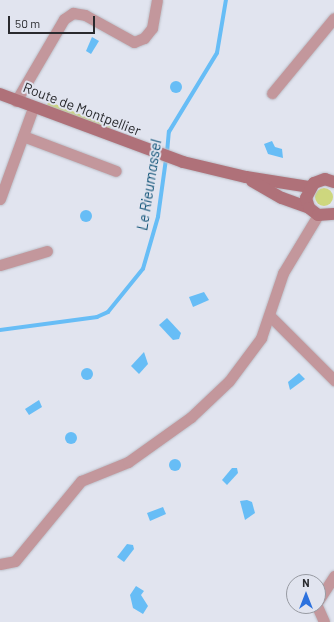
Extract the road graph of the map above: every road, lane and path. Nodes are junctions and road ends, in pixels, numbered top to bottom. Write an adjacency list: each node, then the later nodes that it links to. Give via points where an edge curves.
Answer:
1 (157, 0): 5 (street, via 152,28 144,38 134,42 85,15 73,13 64,19)
2 (334, 18): 3 (street)
3 (272, 93)
4 (0, 94): 5 (street, Route de Montpellier)
5 (16, 101): 6 (street, Route de Montpellier)
6 (33, 108): 7 (street); 9 (street, Route de Montpellier, via 183,162)
7 (23, 136): 8 (street); 12 (street)
8 (116, 171)
9 (246, 177): 11 (street, Route de Montpellier); 13 (street, Route de Montpellier)
10 (334, 182): 11 (street, via 319,180)
11 (310, 187): 13 (street, via 306,198)
12 (0, 199)
13 (313, 212): 14 (street); 17 (street, via 283,273)
14 (334, 214)
15 (47, 251): 16 (street)
16 (0, 265)
17 (270, 316): 18 (street); 19 (street, via 261,338 210,401 128,462 81,481 15,561)
18 (334, 380)
19 (0, 564)
20 (334, 576): 21 (street)
21 (326, 588)

